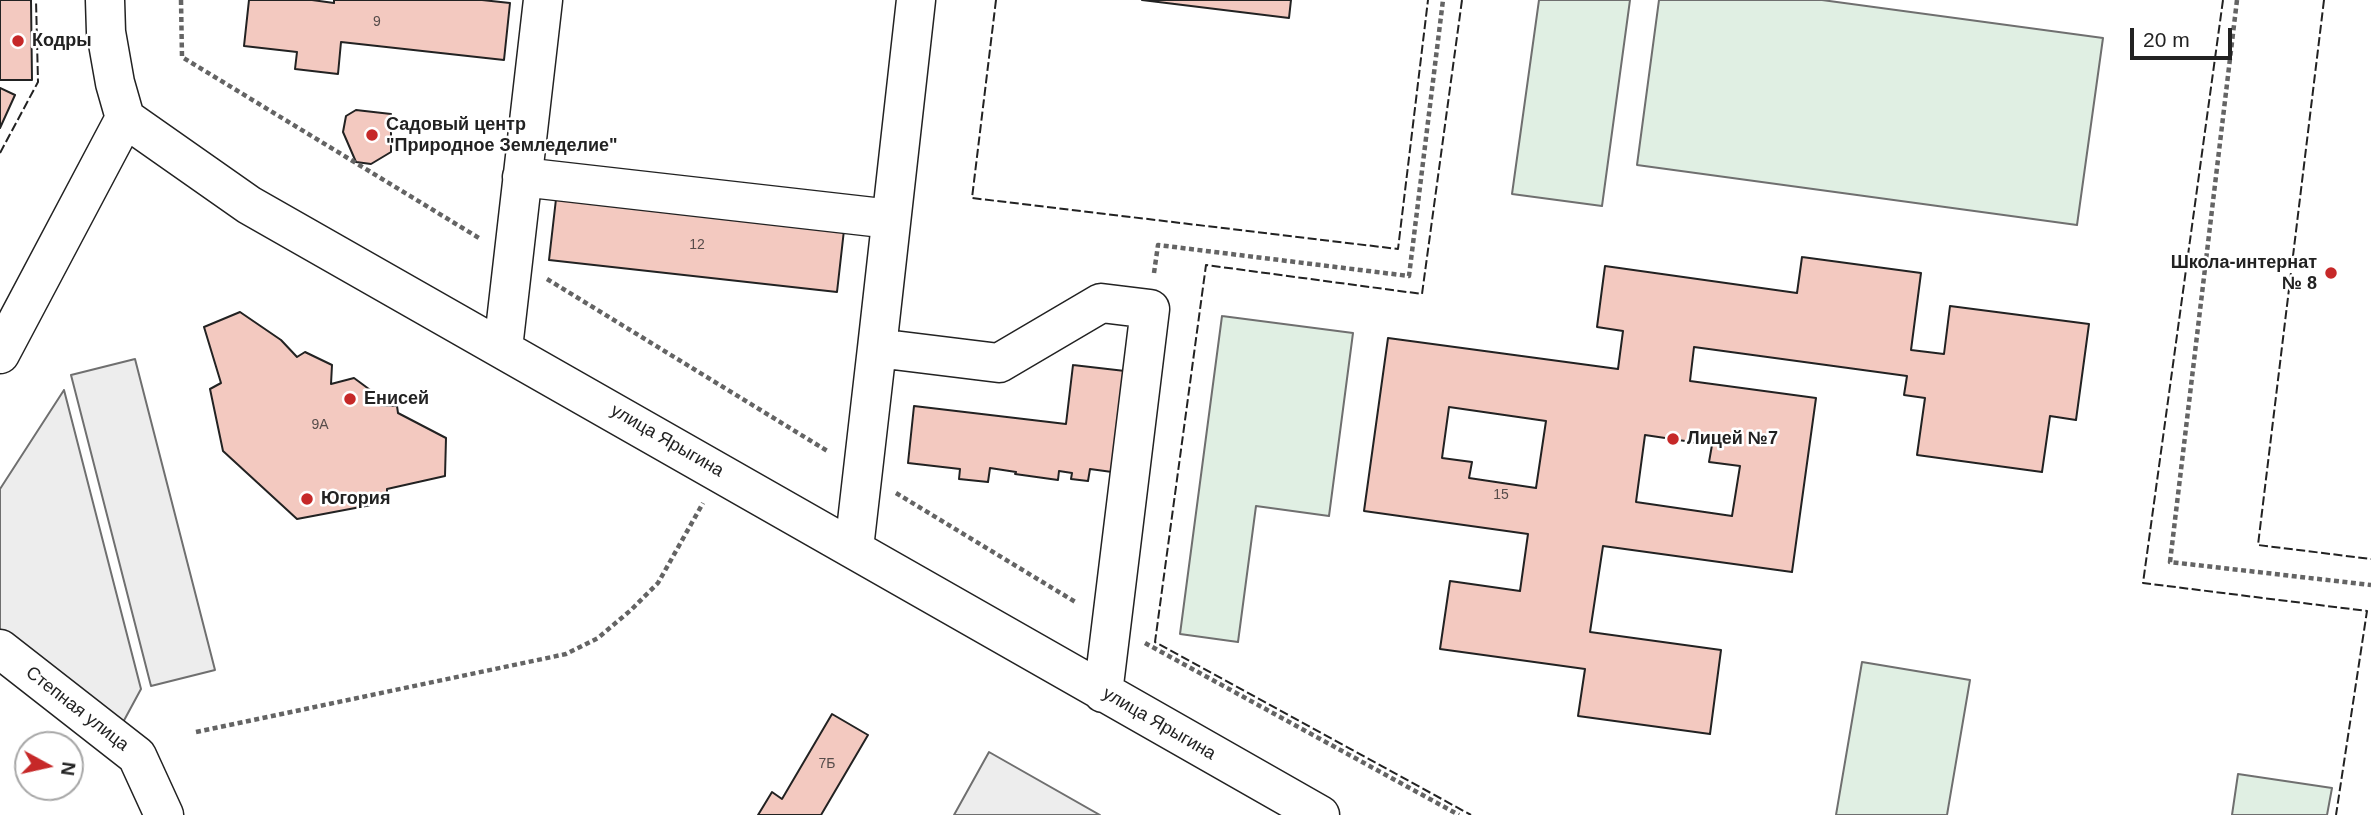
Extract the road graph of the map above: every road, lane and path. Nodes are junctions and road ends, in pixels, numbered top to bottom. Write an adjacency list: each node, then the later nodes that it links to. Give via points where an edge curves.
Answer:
1 (105, 0): 7 (street, via 114,83)
2 (181, 0): 11 (path, via 182,57)
3 (542, 0): 8 (street)
4 (916, 0): 9 (street)
5 (1443, 0): 10 (path, via 1409,276)
6 (2237, 0): 18 (path, via 2170,562)
7 (125, 118): 12 (street, улица Ярыгина, via 249,205); 14 (street)
8 (522, 177): 9 (street); 11 (street)
9 (891, 219): 13 (street)
10 (1158, 245)
11 (513, 259): 12 (street); 16 (path)
12 (503, 348): 15 (street, улица Ярыгина)
13 (877, 348): 16 (street); 19 (street, via 999,363 1101,303 1150,309)
14 (0, 354)
15 (721, 472): 17 (street, улица Ярыгина); 22 (path, via 659,583 598,638 566,654)
16 (863, 472): 17 (street); 19 (path)
17 (854, 548): 21 (street, улица Ярыгина)
18 (2371, 585)
19 (1111, 624): 21 (street); 25 (path)
20 (0, 649): 24 (street, Степная улица, via 137,756)
21 (1103, 692): 23 (street, улица Ярыгина)
22 (197, 732)
23 (1314, 814)
24 (164, 815)
25 (1459, 815)

